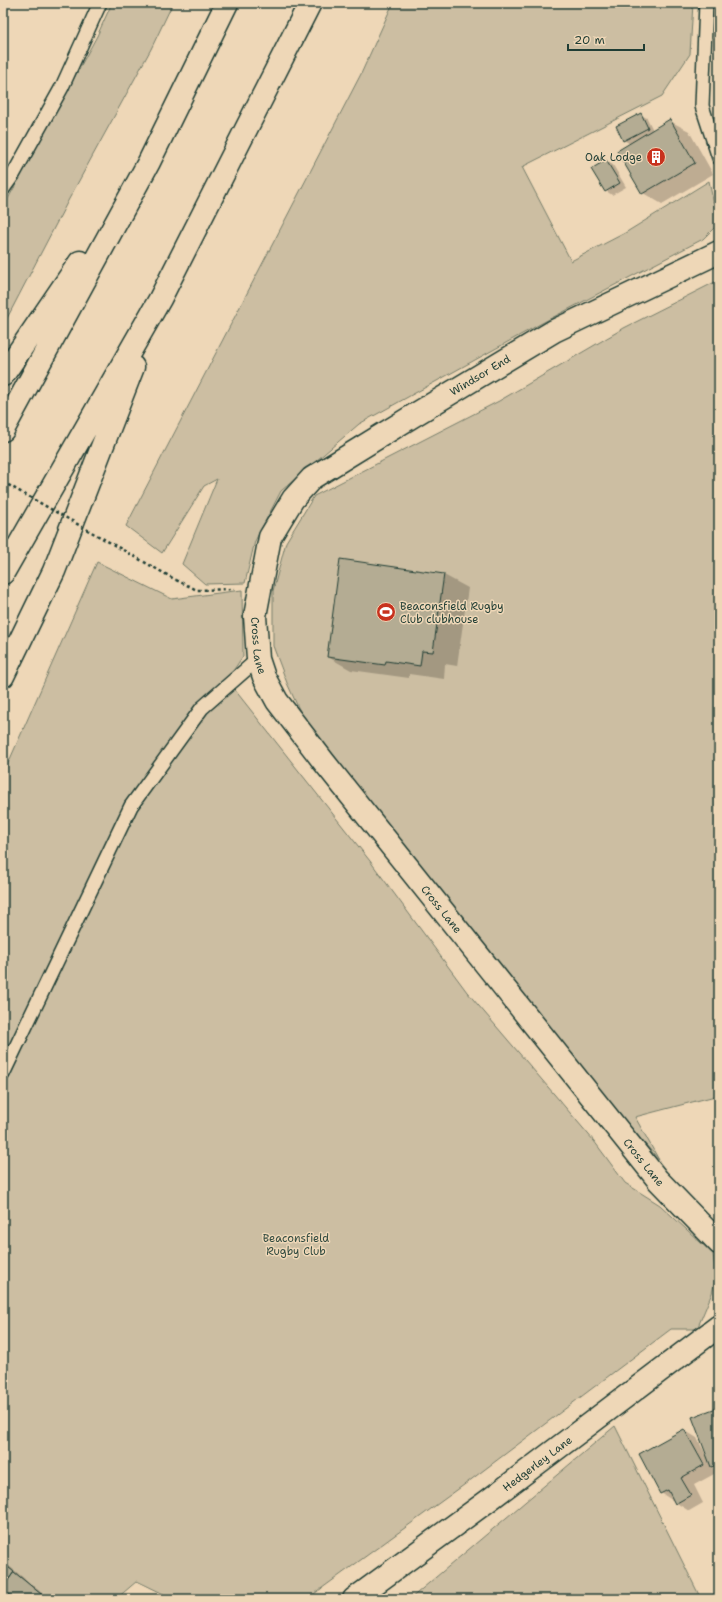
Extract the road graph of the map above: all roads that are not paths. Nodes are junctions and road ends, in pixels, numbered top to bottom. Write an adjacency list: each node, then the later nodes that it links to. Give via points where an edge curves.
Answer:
1 (100, 3): 7 (lane, via 62,87)
2 (227, 3): 6 (main road)
3 (310, 3): 9 (main road)
4 (706, 3): 5 (lane, via 702,106)
5 (719, 158)
6 (149, 162): 10 (main road); 11 (main road)
7 (3, 189)
8 (719, 252): 12 (main road, Windsor End, via 554,331 312,478 293,499)
9 (160, 299): 13 (main road); 15 (main road, via 54,571)
10 (3, 375)
11 (3, 430)
12 (270, 537): 14 (main road, Cross Lane, via 256,616)
13 (3, 573)
14 (258, 659): 16 (lane, via 202,708 131,806); 17 (main road, Cross Lane, via 277,701 324,762 658,1180)
15 (3, 676)
16 (3, 1074)
17 (719, 1243)
18 (719, 1326): 19 (main road, Hedgerley Lane)
19 (354, 1599)

